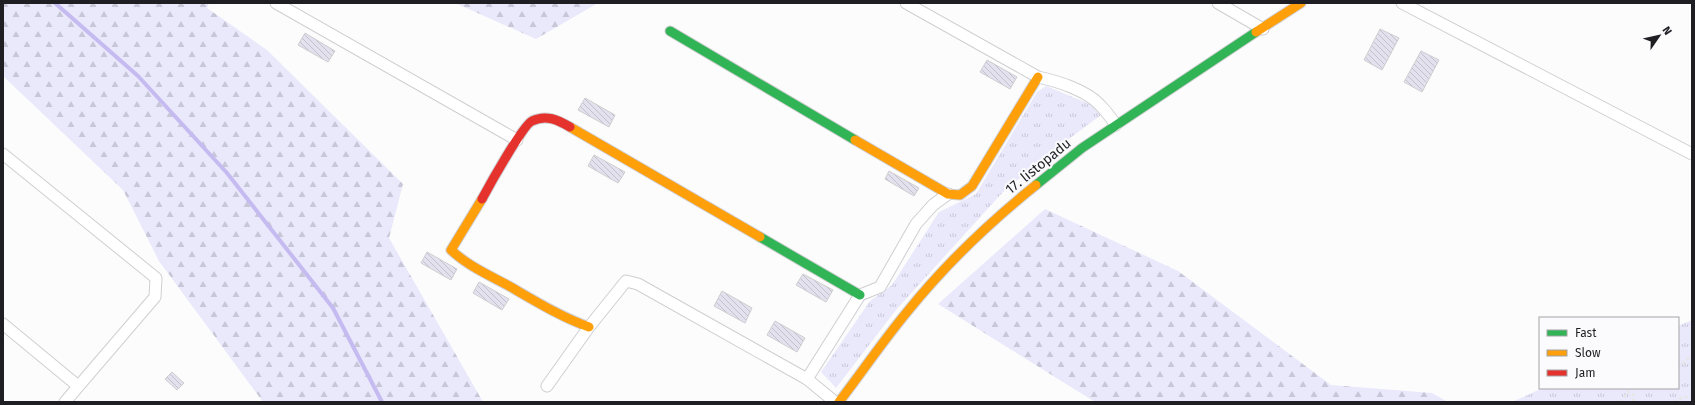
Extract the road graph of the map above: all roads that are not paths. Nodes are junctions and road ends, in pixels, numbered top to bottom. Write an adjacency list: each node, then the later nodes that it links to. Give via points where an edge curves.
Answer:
1 (276, 3): 11 (street)
2 (906, 3): 6 (street)
3 (1218, 3): 7 (street)
4 (1301, 3): 7 (street, 17. listopadu)
5 (1402, 3): 13 (street)
6 (919, 6): 9 (street)
7 (1263, 29): 10 (street, 17. listopadu)
8 (670, 31): 14 (street)
9 (1038, 77): 10 (street, via 1060,82 1099,104); 14 (street, via 972,186 960,195)
10 (1116, 124): 23 (street, 17. listopadu, via 1038,183 980,234 907,312)
11 (517, 140): 15 (street, via 531,121 547,117 558,120); 17 (street, via 451,250 457,256 573,322)
12 (3, 154): 19 (street, via 156,278 155,297)
13 (1692, 154)
14 (948, 194): 15 (street, via 933,204 916,224 880,287)
15 (860, 295): 18 (street)
16 (3, 324): 19 (street)
17 (589, 327): 18 (street, via 626,281 638,284); 20 (street)
18 (807, 379): 22 (street)
19 (78, 386): 21 (street)
20 (547, 386)
21 (65, 402)
22 (835, 402)
23 (839, 402)

